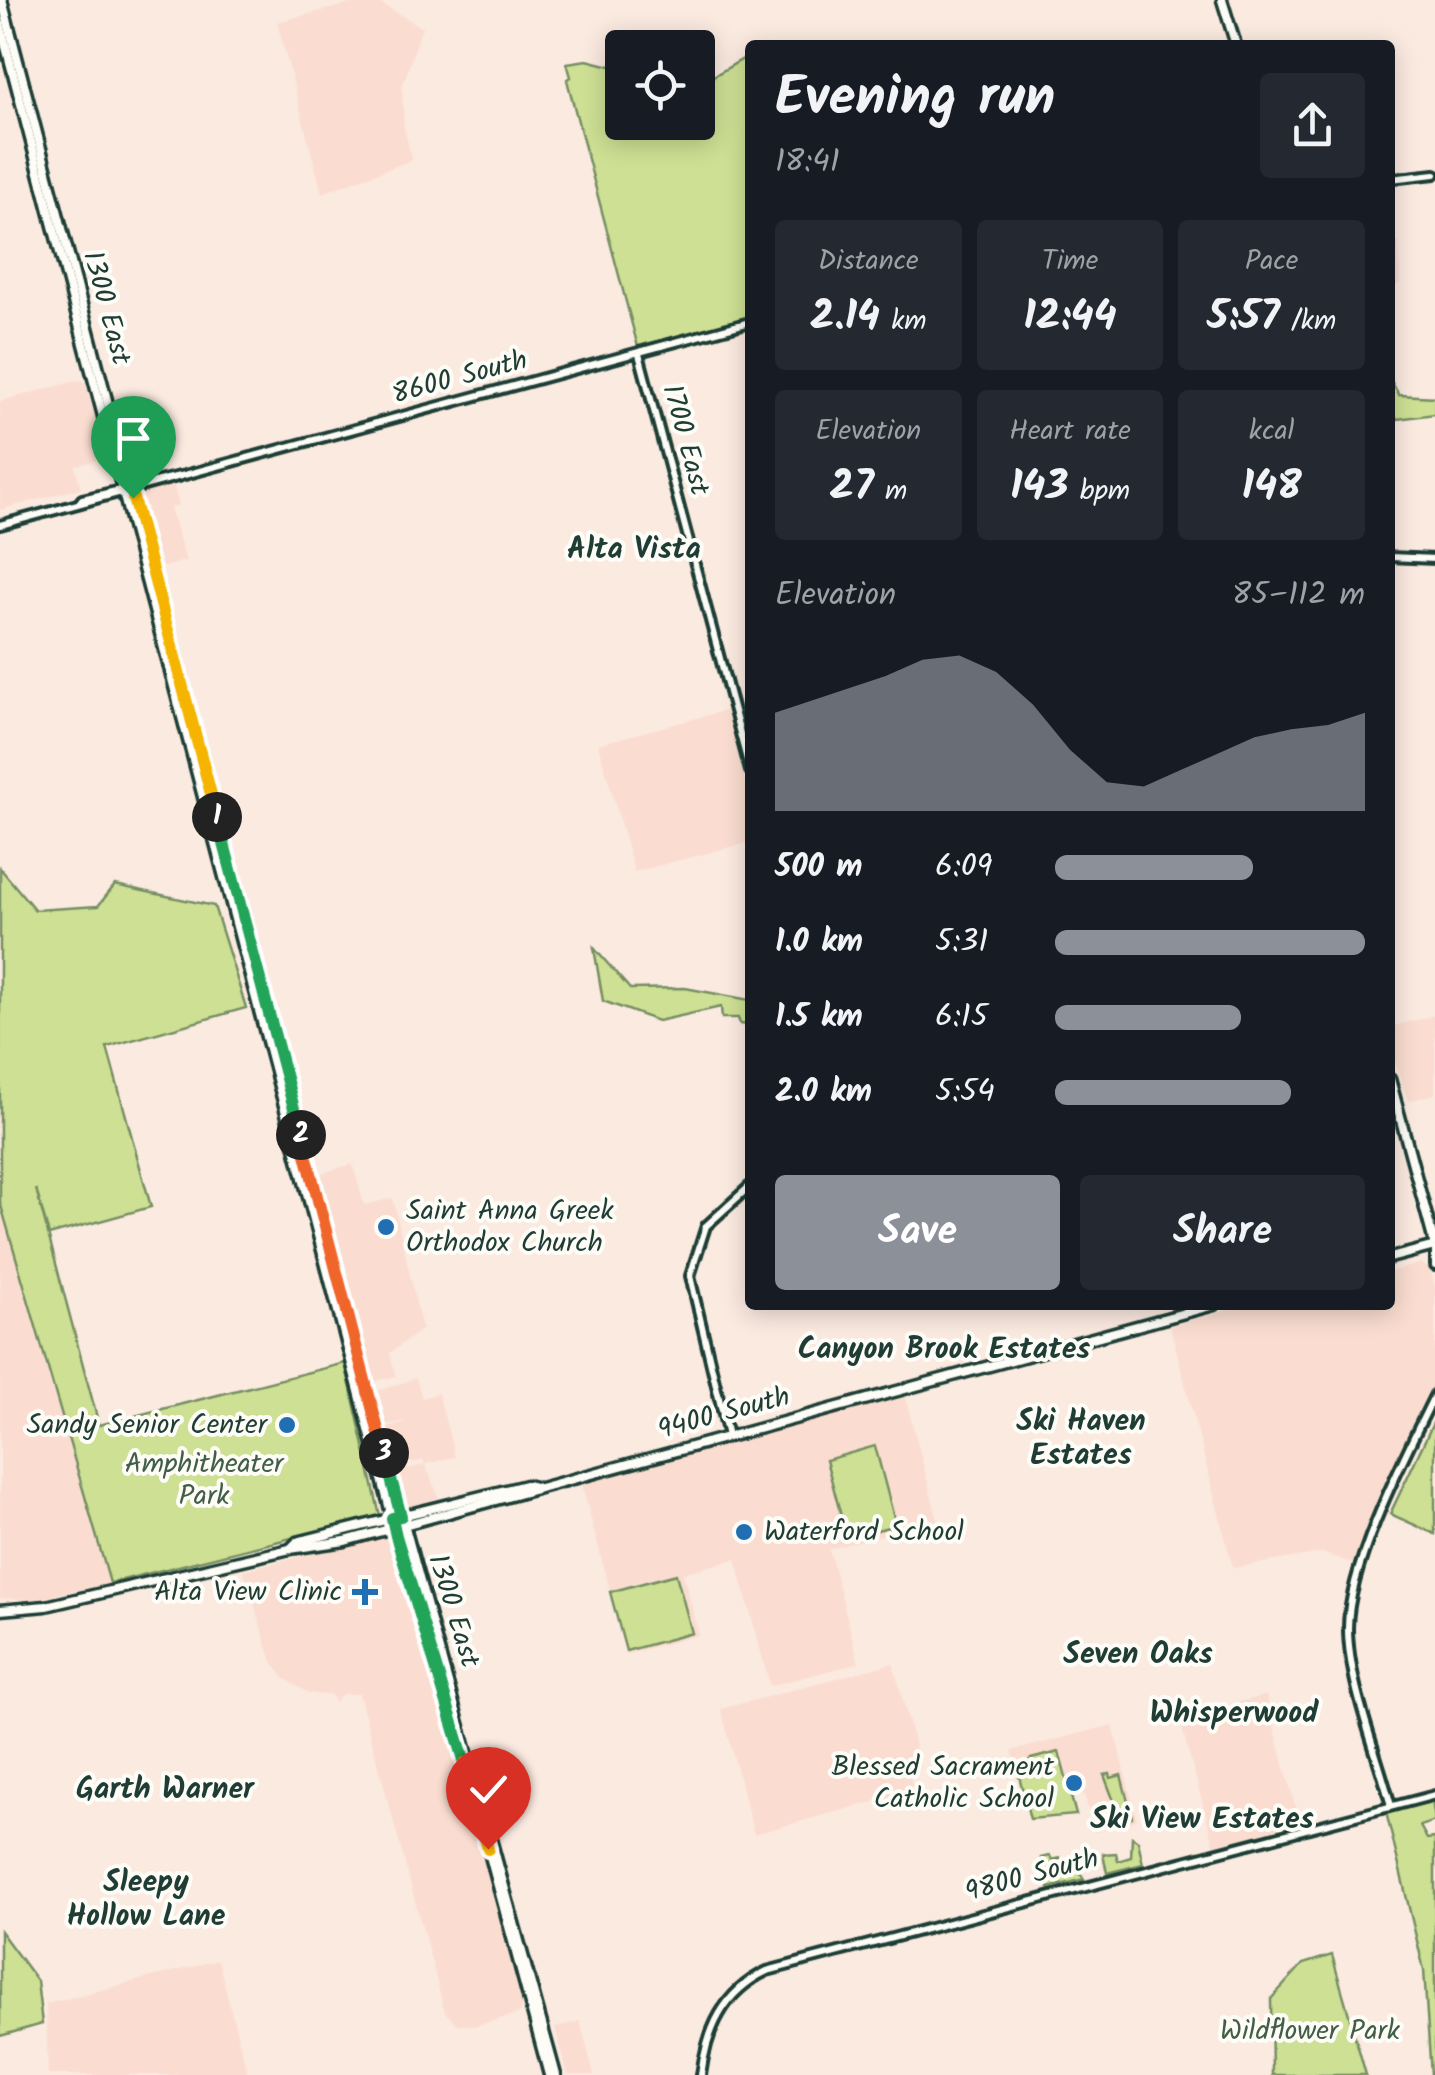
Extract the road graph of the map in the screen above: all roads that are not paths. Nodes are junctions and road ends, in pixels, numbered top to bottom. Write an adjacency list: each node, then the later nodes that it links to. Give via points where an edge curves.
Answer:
1 (2, 0): 9 (main road, 1300 East)
2 (1222, 0): 4 (main road)
3 (0, 24): 9 (main road, 1300 East)
4 (1234, 40)
5 (1435, 174): 6 (street)
6 (1395, 178)
7 (745, 323): 8 (street, 8600 South)
8 (638, 354): 10 (street, 8600 South); 14 (street, 1700 East)
9 (104, 403): 10 (main road, 1300 East)
10 (127, 490): 11 (street, 8600 South); 25 (main road, 1300 East)
11 (0, 525)
12 (1395, 557): 13 (street)
13 (1435, 559)
14 (745, 751)
15 (1395, 1098): 17 (main road)
16 (745, 1191): 24 (street, via 706,1226 690,1276)
17 (1435, 1246): 18 (main road); 19 (street)
18 (1395, 1257)
19 (1435, 1266)
20 (1195, 1310): 24 (main road, 9400 South)
21 (1435, 1394): 23 (street)
22 (1435, 1411): 23 (street)
23 (1424, 1421): 28 (street, via 1360,1564 1348,1620 1352,1660)
24 (728, 1436): 25 (main road, 9400 South)
25 (398, 1522): 26 (main road, 9400 South, via 46,1606); 29 (main road, 1300 East)
26 (0, 1610)
27 (1435, 1795): 28 (street, 9800 South)
28 (1391, 1806): 30 (street, 9800 South, via 757,1976 728,1999 708,2036)
29 (552, 2075)
30 (701, 2075)

